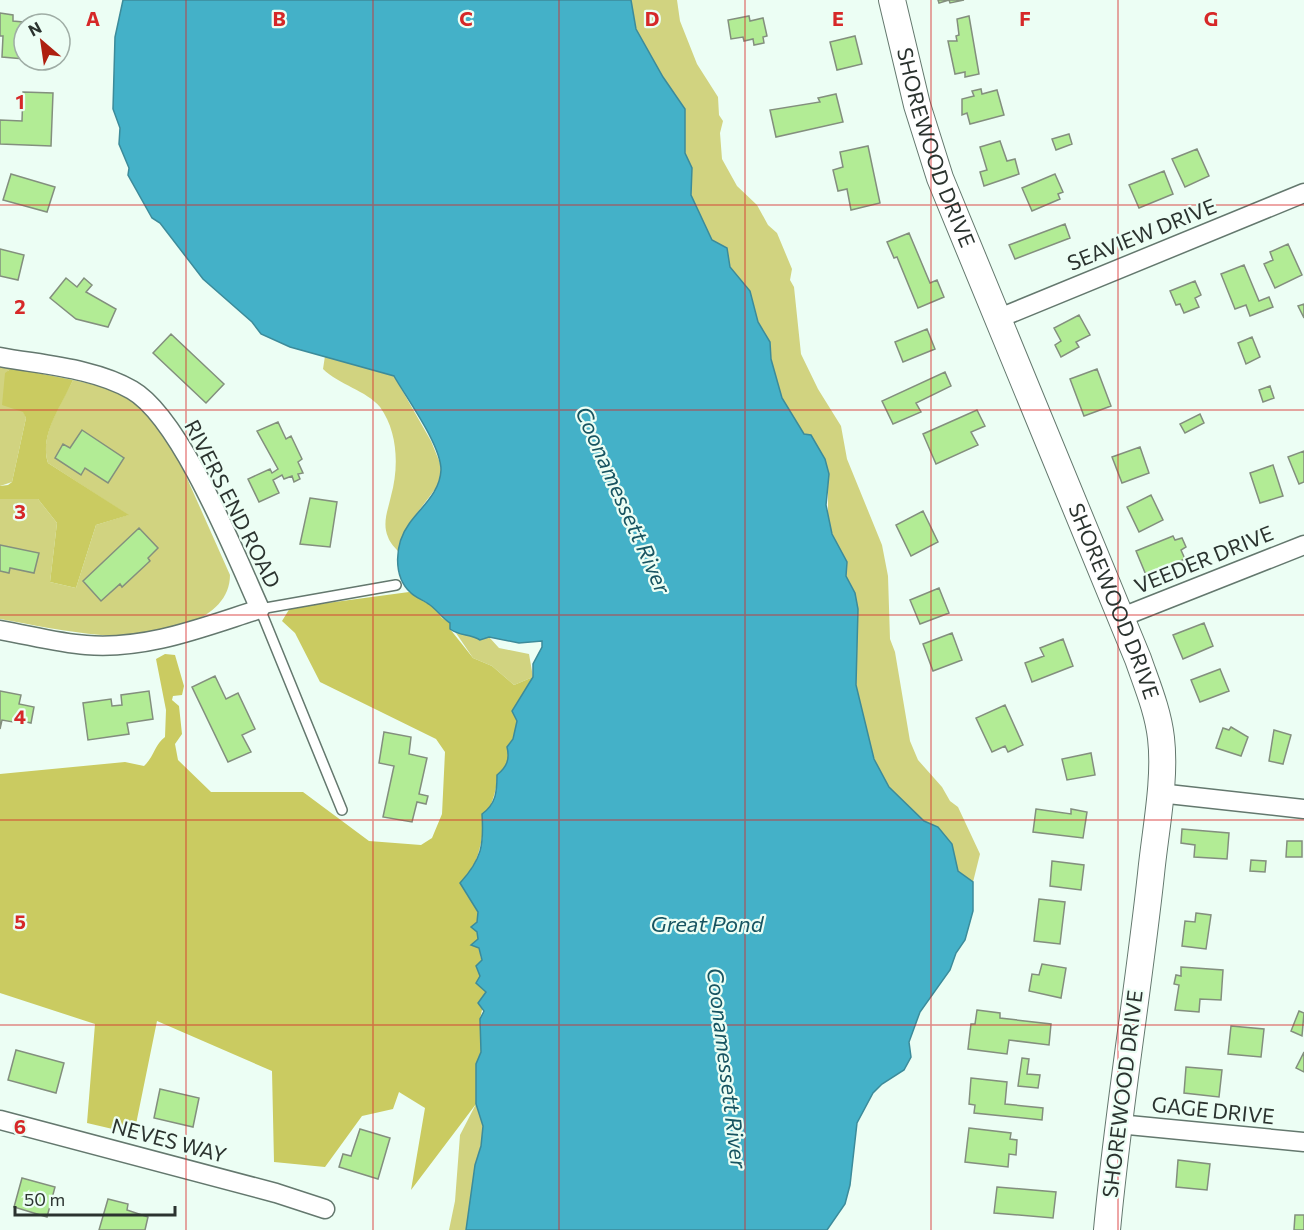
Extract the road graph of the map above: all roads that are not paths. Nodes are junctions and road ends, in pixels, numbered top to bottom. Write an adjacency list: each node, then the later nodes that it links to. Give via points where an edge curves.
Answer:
1 (892, 0): 3 (street, SHOREWOOD DRIVE, via 917,105 940,178)
2 (1304, 193): 3 (street, SEAVIEW DRIVE)
3 (997, 319): 8 (street, SHOREWOOD DRIVE)
4 (0, 357): 7 (street, RIVERS END ROAD, via 98,376 133,390 152,406 175,436)
5 (1304, 544): 8 (street, VEEDER DRIVE)
6 (396, 585): 7 (lane)
7 (260, 609): 9 (street, via 161,640 120,646 64,643); 12 (lane)
8 (1122, 617): 10 (street, SHOREWOOD DRIVE, via 1161,738)
9 (0, 630)
10 (1159, 793): 11 (street); 14 (street, SHOREWOOD DRIVE)
11 (1304, 809)
12 (342, 810)
13 (0, 1120): 16 (street, NEVES WAY, via 276,1192)
14 (1118, 1124): 15 (street, GAGE DRIVE); 17 (street, SHOREWOOD DRIVE)
15 (1304, 1142)
16 (325, 1209)
17 (1107, 1230)

